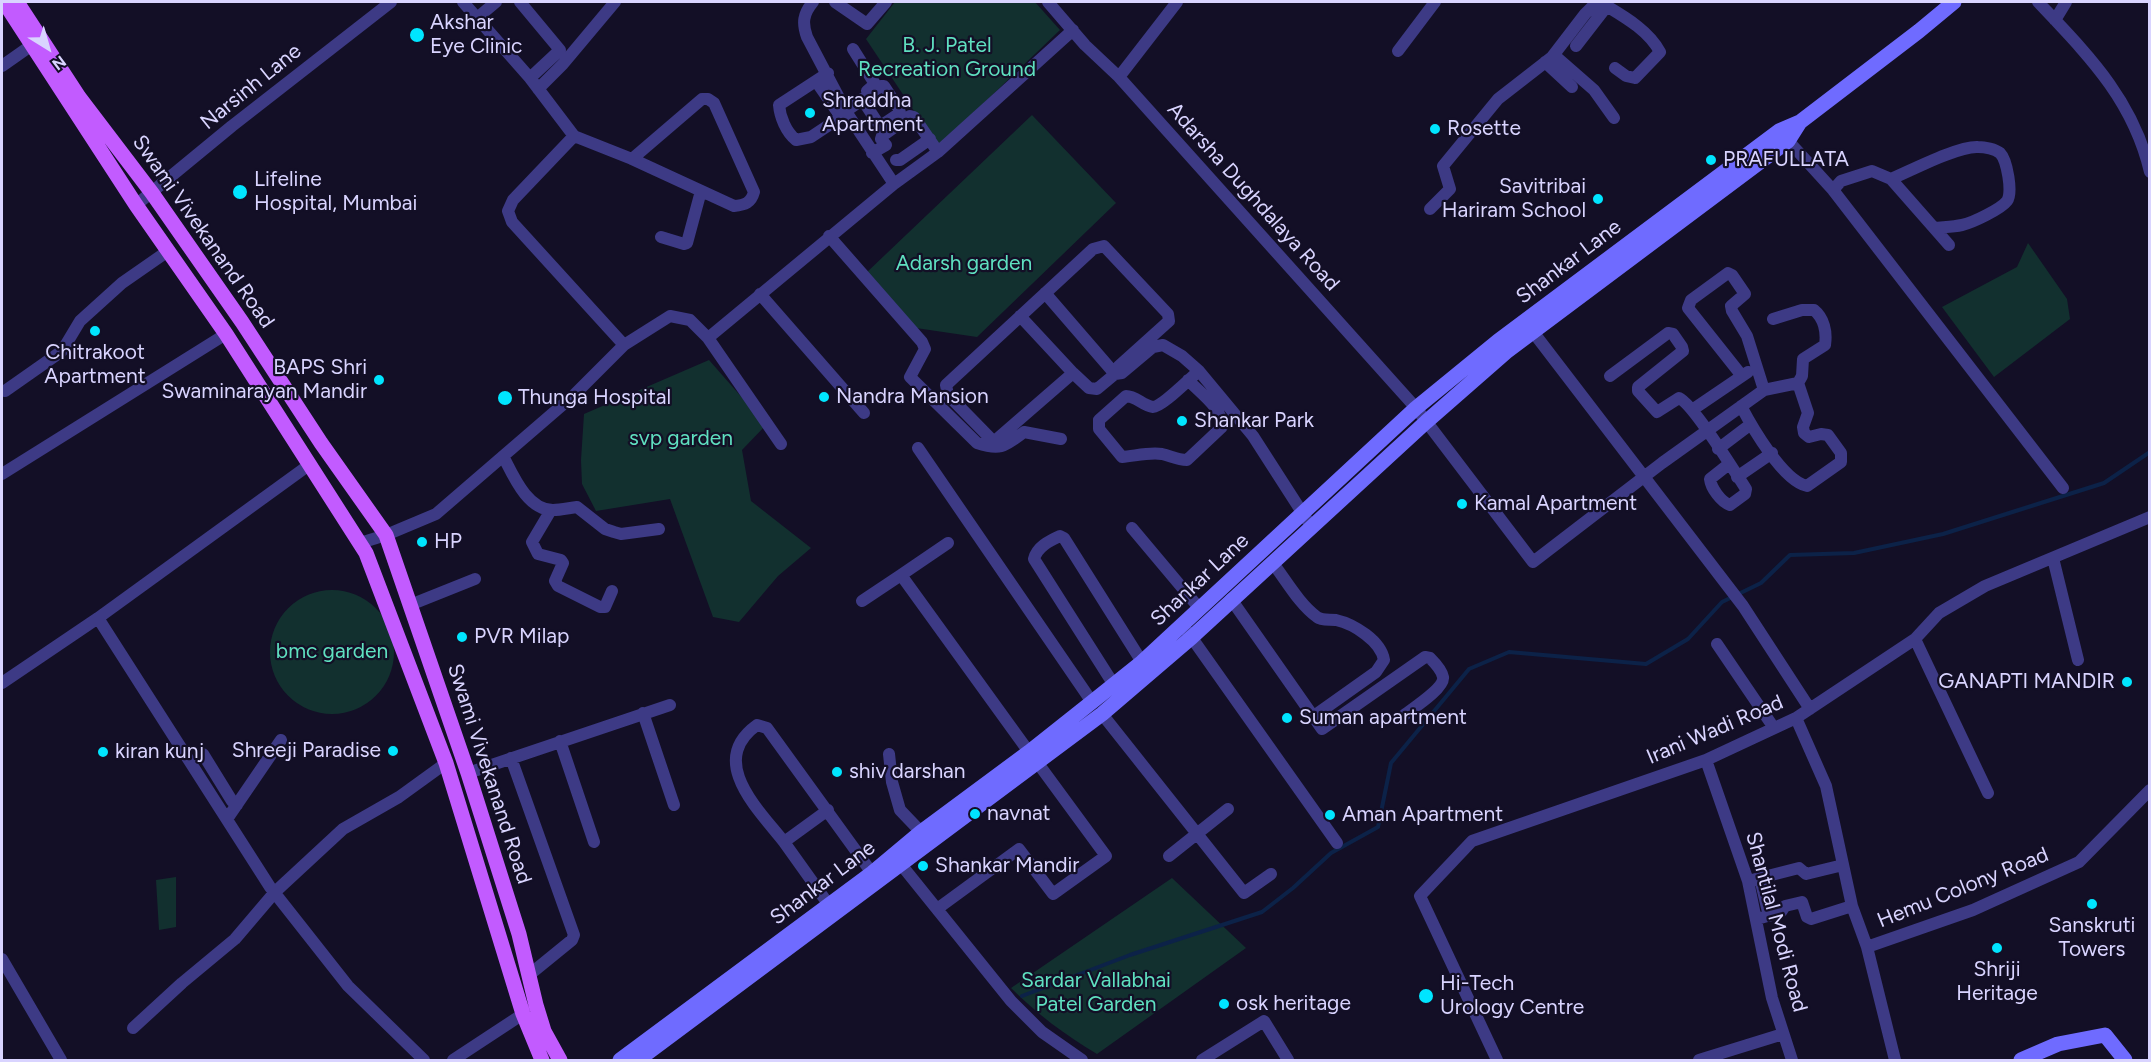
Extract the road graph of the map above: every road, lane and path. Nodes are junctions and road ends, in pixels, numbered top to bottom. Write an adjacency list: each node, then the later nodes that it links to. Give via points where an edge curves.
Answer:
1 (4, 2): 21 (main road, Swami Vivekanand Road)
2 (18, 2): 21 (main road, Swami Vivekanand Road)
3 (391, 2): 51 (street, Narsinh Lane)
4 (463, 2): 18 (street)
5 (496, 2): 18 (street)
6 (520, 2): 30 (street, via 560,50)
7 (615, 2): 33 (street)
8 (813, 2): 28 (street, via 802,24)
9 (835, 2): 10 (street, via 867,24)
10 (886, 2)
11 (1048, 2): 20 (street, Adarsha Dughdalaya Road)
12 (1178, 2): 29 (street)
13 (1435, 2): 24 (street)
14 (1954, 2): 40 (street, Shankar Lane)
15 (2038, 2): 19 (street)
16 (2066, 2): 19 (street)
17 (1601, 3): 22 (street); 25 (street, via 1585,14); 27 (street, via 1652,39 1660,52 1635,78)
18 (477, 18): 30 (street)
19 (2055, 20): 46 (street, via 2108,80 2128,111)
20 (1073, 30): 29 (street, Adarsha Dughdalaya Road); 43 (street)
21 (37, 41): 26 (street); 51 (main road, Swami Vivekanand Road); 52 (main road, Swami Vivekanand Road)
22 (1576, 46)
23 (854, 49): 35 (street, via 875,84)
24 (1398, 51)
25 (1550, 58): 32 (street); 36 (street, via 1594,90); 53 (street, via 1498,99 1452,152 1443,166 1450,189)
26 (2, 66)
27 (1615, 68)
28 (828, 73): 31 (street); 35 (street)
29 (1119, 76): 80 (street, Adarsha Dughdalaya Road)
30 (530, 78): 33 (street)
31 (816, 81): 35 (street); 35 (street, via 779,105 783,123 792,137 811,137)
32 (1572, 87)
33 (538, 89): 39 (street)
34 (862, 99): 35 (street); 37 (street); 37 (street, via 884,86 899,109 900,113 882,125)
35 (845, 112): 38 (street)
36 (1614, 118)
37 (877, 123): 38 (street)
38 (861, 135): 44 (street)
39 (574, 136): 45 (street); 67 (street, via 513,200 508,211 512,222)
40 (1784, 136): 49 (street); 63 (street, Shankar Lane)
41 (930, 139): 42 (street, via 900,160); 42 (street, via 910,116 882,136); 43 (street)
42 (890, 152): 44 (street)
43 (938, 152): 48 (street)
44 (872, 153): 48 (street)
45 (633, 159): 50 (street); 50 (street, via 702,99 708,99 714,103 754,192 752,200 734,206)
46 (2150, 172)
47 (1891, 179): 49 (street, via 1872,171 1841,181); 54 (street); 54 (street, via 1977,147 2001,154 2010,190 2007,201 1964,225)
48 (894, 184): 55 (street)
49 (1833, 189): 97 (street)
50 (701, 190): 56 (street, via 687,243)
51 (152, 193): 52 (street, Narsinh Lane); 104 (main road, Swami Vivekanand Road)
52 (136, 205): 58 (main road, Swami Vivekanand Road)
53 (1430, 209)
54 (1934, 228): 57 (street)
55 (829, 236): 60 (street); 86 (street, via 922,342 925,350 910,377 977,443 1003,447 1024,432)
56 (661, 237)
57 (1949, 245)
58 (168, 251): 64 (main road, Swami Vivekanand Road); 78 (street, via 80,321 62,351)
59 (1045, 293): 61 (street); 72 (street); 72 (street, via 1093,249 1104,246 1168,314 1169,321 1119,366)
60 (760, 294): 66 (street); 82 (street)
61 (1020, 316): 71 (street); 71 (street, via 946,385 948,395 992,440)
62 (1773, 319): 76 (street, via 1814,309 1821,316 1825,345 1803,360 1802,376)
63 (1529, 326): 80 (street, Shankar Lane); 83 (street, Shankar Lane); 95 (street)
64 (226, 334): 93 (main road, Swami Vivekanand Road); 94 (street)
65 (1162, 337): 68 (street)
66 (708, 338): 67 (street, via 690,320 670,316); 87 (street)
67 (624, 345): 91 (street, via 574,395)
68 (1173, 349): 70 (street); 72 (street, via 1153,347)
69 (1756, 366): 74 (street); 74 (street, via 1747,336 1731,306 1745,294 1728,273 1691,300 1688,308); 77 (street)
70 (1199, 370): 75 (street); 99 (street, via 1253,436)
71 (1073, 373): 72 (street, via 1089,388 1097,389)
72 (1116, 374)
73 (1610, 376): 81 (street, via 1668,333 1673,334 1683,351 1638,391 1657,412 1679,398)
74 (1742, 376): 81 (street)
75 (1188, 380): 75 (street, via 1218,410 1222,427 1187,460 1163,454 1122,458 1099,429 1099,420 1126,396 1150,407 1158,406)
76 (1797, 383): 77 (street); 90 (street, via 1808,413 1804,433 1809,437 1828,435 1841,453 1841,462 1807,486 1783,470)
77 (1764, 390): 79 (street)
78 (5, 391)
79 (1741, 406): 84 (street); 85 (street)
80 (1416, 408): 83 (street, Adarsha Dughdalaya Road); 99 (street, Shankar Lane)
81 (1692, 410): 85 (street)
82 (864, 413)
83 (1426, 422): 95 (street, Adarsha Dughdalaya Road, via 1533,562); 101 (street, Shankar Lane)
84 (1751, 424): 89 (street); 90 (street)
85 (1706, 431): 89 (street); 95 (street)
86 (1060, 439)
87 (781, 444)
88 (918, 448): 125 (street)
89 (1718, 448): 92 (street)
90 (1772, 453): 96 (street)
91 (502, 456): 98 (street, via 517,484 534,503); 104 (street, via 436,514)
92 (1729, 464): 96 (street); 96 (street, via 1710,479 1730,505 1745,494 1746,489)
93 (309, 465): 105 (main road, Swami Vivekanand Road); 116 (street)
94 (2, 474)
95 (1644, 477): 126 (street, via 1743,606)
96 (1737, 477)
97 (2062, 488)
98 (551, 510): 103 (street, via 577,507 605,529 621,534); 111 (street, via 532,542 538,554 563,563 555,581 558,586 600,607 605,607)
99 (1302, 513): 101 (street); 115 (street, Shankar Lane)
100 (2150, 517): 107 (street, Irani Wadi Road)
101 (1312, 526): 108 (street, Shankar Lane)
102 (1132, 528): 115 (street)
103 (659, 529)
104 (386, 535): 105 (street); 114 (main road, Swami Vivekanand Road)
105 (360, 543): 139 (main road, Swami Vivekanand Road)
106 (948, 543): 109 (street)
107 (2052, 558): 118 (street, Irani Wadi Road, via 1985,586 1939,613); 120 (street)
108 (1272, 562): 112 (street, Shankar Lane); 128 (street, via 1319,619 1346,623 1377,644 1383,653 1384,660 1376,672)
109 (901, 575): 113 (street); 135 (street)
110 (475, 579): 114 (street)
111 (612, 591)
112 (1231, 599): 117 (street, Shankar Lane); 128 (street)
113 (862, 601)
114 (410, 605): 140 (main road, Swami Vivekanand Road)
115 (1200, 609): 117 (street, Shankar Lane)
116 (98, 618): 122 (street); 138 (street)
117 (1187, 631): 121 (street, Shankar Lane); 125 (street, Shankar Lane); 152 (street)
118 (1915, 639): 126 (street, Irani Wadi Road); 142 (street)
119 (1717, 644): 131 (street)
120 (2078, 660)
121 (1142, 662): 123 (street, Shankar Lane); 123 (street, via 1064,538 1049,541 1034,558)
122 (2, 683)
123 (1114, 685): 125 (street, Shankar Lane)
124 (670, 705): 127 (street)
125 (1097, 708): 135 (street, Shankar Lane); 149 (street)
126 (1810, 709): 130 (street, Irani Wadi Road)
127 (644, 713): 133 (street); 144 (street)
128 (1314, 716): 129 (street, via 1324,728 1425,657 1430,658 1443,681)
129 (1403, 716)
130 (1796, 718): 131 (street, Irani Wadi Road); 155 (street, Hemu Colony Road, via 1826,786)
131 (1774, 728): 137 (street, Irani Wadi Road)
132 (281, 740): 143 (street)
133 (560, 741): 136 (street); 150 (street)
134 (889, 754): 148 (street, via 900,810)
135 (1033, 757): 148 (street, Shankar Lane); 154 (street, Shankar Lane); 162 (street, via 1106,856 1053,894 1019,849)
136 (511, 758): 140 (street); 167 (street, via 574,935)
137 (1706, 760): 158 (street, Shantilal Modi Road); 183 (street, Irani Wadi Road, via 1472,841 1420,896)
138 (192, 762): 143 (street, via 204,753); 147 (street)
139 (446, 763): 159 (street, via 399,797 343,829); 168 (main road, Swami Vivekanand Road)
140 (468, 773): 167 (main road, Swami Vivekanand Road)
141 (2150, 790): 165 (street, Hemu Colony Road, via 2079,862 1972,910)
142 (1988, 793)
143 (235, 803): 147 (street)
144 (674, 805)
145 (1228, 809): 149 (street)
146 (828, 810): 151 (street); 151 (street, via 767,728 757,725 739,746 734,760 736,773); 156 (street)
147 (224, 814): 159 (street)
148 (921, 832): 154 (street, Shankar Lane)
149 (1198, 833): 153 (street); 157 (street, via 1244,893)
150 (594, 842)
151 (784, 842): 160 (street)
152 (1337, 843)
153 (1169, 856)
154 (897, 860): 156 (street, Shankar Lane); 162 (street); 179 (street, Shankar Lane)
155 (1843, 865): 158 (street, via 1806,874 1799,867); 161 (street, Hemu Colony Road)
156 (872, 873): 160 (street, Shankar Lane)
157 (1271, 874)
158 (1754, 880): 163 (street); 164 (street, Shantilal Modi Road)
159 (275, 892): 169 (street, via 235,939); 173 (street, via 348,986)
160 (829, 905): 178 (street, Shankar Lane)
161 (1852, 906): 163 (street, via 1811,919 1802,902); 165 (street, Hemu Colony Road)
162 (937, 909): 180 (street, via 1011,1001 1042,1032)
163 (1769, 915): 164 (street)
164 (1756, 919): 170 (street, Shantilal Modi Road)
165 (1867, 947): 187 (street, Hemu Colony Road)
166 (2, 959): 172 (street)
167 (529, 975): 177 (main road, Swami Vivekanand Road, via 544,1031)
168 (523, 1014): 171 (main road, Swami Vivekanand Road); 174 (street)
169 (133, 1028)
170 (1781, 1035): 184 (street); 185 (street); 186 (street, Shantilal Modi Road)
171 (535, 1045): 175 (street); 176 (main road, Swami Vivekanand Road)
172 (61, 1060)
173 (424, 1060)
174 (453, 1060)
175 (535, 1060)
176 (542, 1060)
177 (560, 1060)
178 (620, 1060)
179 (638, 1060)
180 (1082, 1060)
181 (1202, 1060): 182 (street, via 1264,1020)
182 (1288, 1060)
183 (1497, 1060)
184 (1699, 1060)
185 (1785, 1060)
186 (1792, 1060)
187 (1894, 1060)
188 (2021, 1060): 189 (street, via 2058,1044 2105,1035)
189 (2125, 1060)

